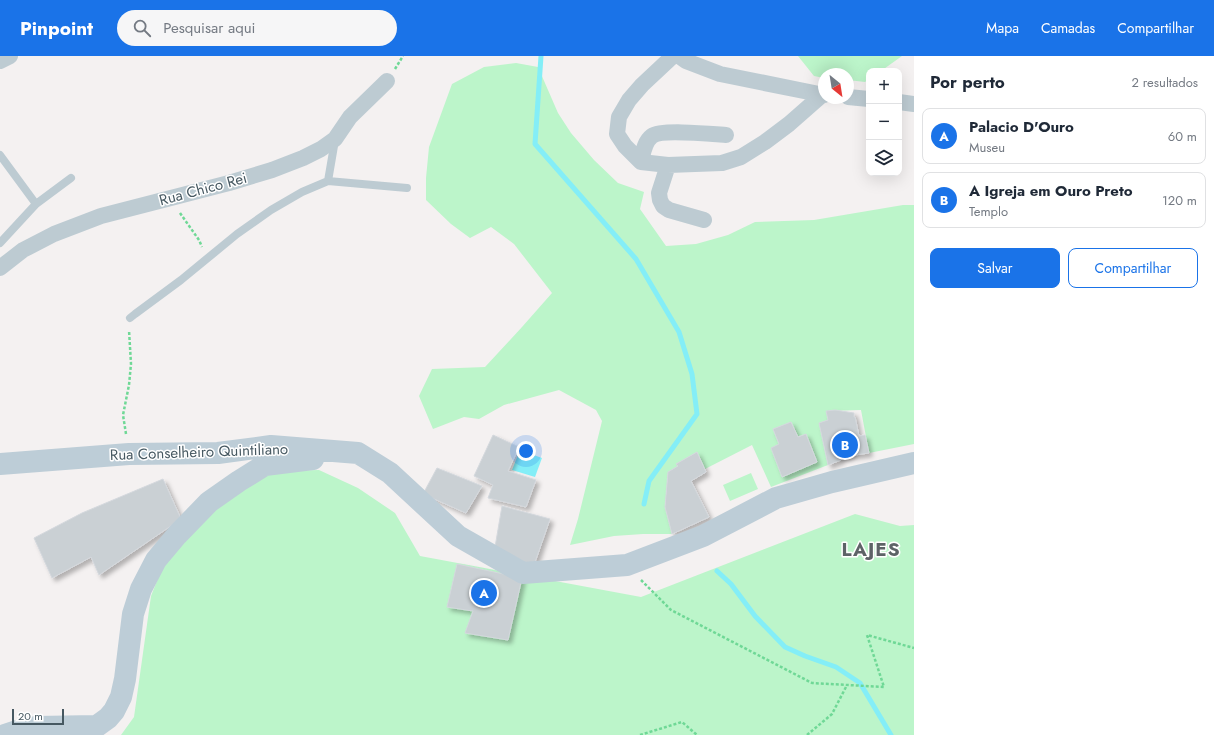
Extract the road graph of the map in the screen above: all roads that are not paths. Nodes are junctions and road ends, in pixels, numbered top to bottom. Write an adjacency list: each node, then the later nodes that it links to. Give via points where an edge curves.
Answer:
1 (10, 56): 4 (street)
2 (673, 56): 15 (street, via 642,85 619,117 618,134 625,146)
3 (679, 56): 6 (street, via 720,74)
4 (0, 61)
5 (387, 81): 13 (street, Rua Chico Rei, via 350,117)
6 (818, 94)
7 (854, 98): 9 (street)
8 (818, 99): 16 (street, via 765,142 741,157 722,163)
9 (866, 99)
10 (902, 102): 11 (street)
11 (914, 104)
12 (726, 134): 15 (street, via 656,134 645,146)
13 (335, 139): 18 (lane); 23 (street, Rua Chico Rei, via 303,158 272,170 101,216 54,234 23,250)
14 (0, 155): 20 (lane)
15 (642, 162): 16 (street)
16 (668, 165): 21 (street, via 659,193 663,206)
17 (71, 178): 20 (lane)
18 (328, 181): 19 (lane); 24 (lane, via 271,210)
19 (407, 188)
20 (36, 204): 22 (lane)
21 (704, 220)
22 (0, 243)
23 (0, 268)
24 (130, 318)
25 (358, 453): 26 (main road, Rua Conselheiro Quintiliano, via 390,473 458,536 523,573 627,565 703,536 776,498); 27 (main road, Rua Conselheiro Quintiliano, via 271,446 218,453 129,454); 28 (main road, via 265,465 209,502 177,535 156,560 141,589 133,614 121,697)
26 (914, 463)
27 (0, 464)
28 (99, 730): 29 (main road, via 63,726 36,727)
29 (5, 735)

